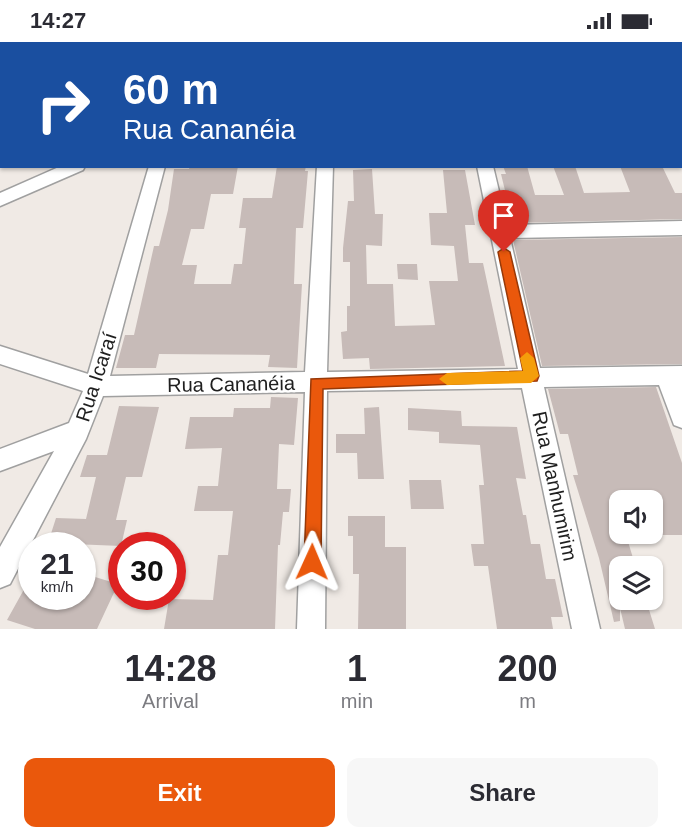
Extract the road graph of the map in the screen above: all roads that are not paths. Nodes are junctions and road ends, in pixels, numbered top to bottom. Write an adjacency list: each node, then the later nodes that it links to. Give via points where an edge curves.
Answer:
1 (72, 168): 5 (street)
2 (156, 168): 12 (street, Rua Icaraí)
3 (326, 168): 11 (street)
4 (485, 168): 7 (street, Rua Manhumirim)
5 (0, 200)
6 (682, 228): 7 (street)
7 (499, 232): 10 (street, Rua Manhumirim)
8 (0, 355): 12 (street, Rua Cananéia)
9 (674, 375): 10 (street, Rua Cananéia); 13 (street)
10 (531, 376): 11 (street, Rua Cananéia); 18 (street, Rua Manhumirim)
11 (316, 383): 12 (street, Rua Cananéia); 17 (street)
12 (96, 386): 14 (street, Rua Icaraí)
13 (682, 418)
14 (78, 431): 15 (street); 16 (street, Rua Icaraí)
15 (0, 460)
16 (0, 574)
17 (311, 629)
18 (586, 629)

